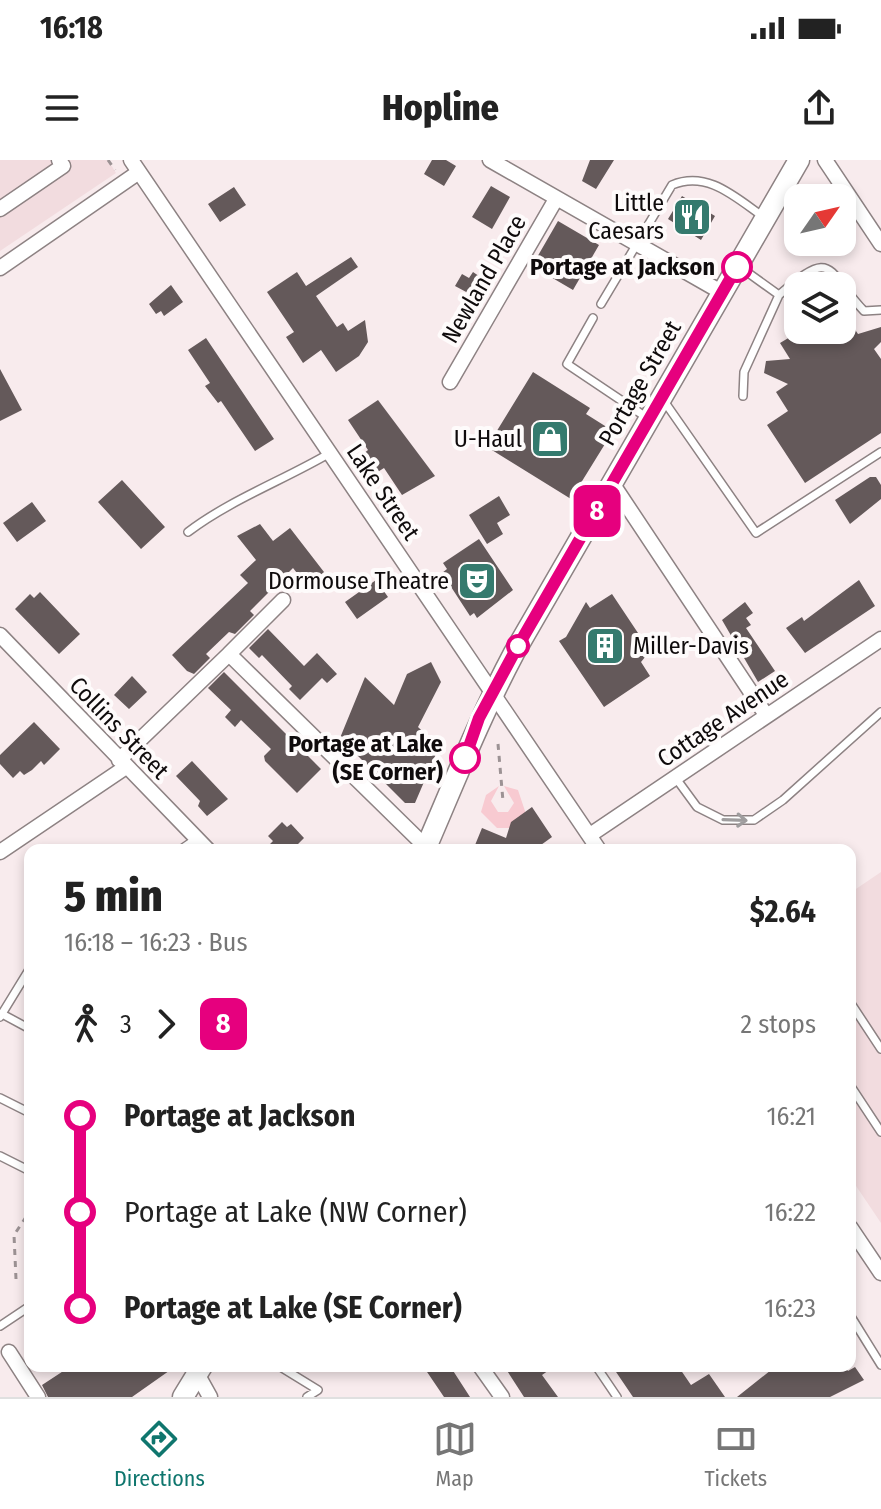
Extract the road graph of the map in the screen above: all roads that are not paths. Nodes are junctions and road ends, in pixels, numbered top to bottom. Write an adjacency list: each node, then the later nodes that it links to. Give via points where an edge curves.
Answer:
1 (59, 160): 7 (street, via 63,166)
2 (490, 160): 6 (street)
3 (799, 160): 8 (main road, Portage Street)
4 (825, 160): 10 (street)
5 (135, 166): 12 (street); 23 (street, Lake Street)
6 (556, 199): 9 (street); 18 (street, Newland Place)
7 (0, 209)
8 (767, 219): 9 (lane, via 706,180 685,179 672,185); 11 (main road, Portage Street)
9 (634, 243): 13 (street); 15 (lane)
10 (881, 244)
11 (739, 265): 13 (main road, Portage Street); 14 (lane)
12 (0, 268)
13 (723, 293): 20 (main road, Portage Street)
14 (779, 295): 16 (lane, via 824,266 833,270 864,311); 19 (lane, via 744,372)
15 (601, 304)
16 (881, 310)
17 (593, 318): 21 (lane, via 567,364)
18 (450, 382)
19 (743, 396)
20 (661, 397): 21 (main road, Portage Street); 22 (lane, via 756,533)
21 (648, 418): 24 (main road, Portage Street)
22 (881, 452)
23 (330, 453): 25 (lane, via 235,506 214,512); 30 (street, Lake Street)
24 (612, 483): 30 (main road, Portage Street); 32 (street)
25 (188, 532)
26 (283, 600): 29 (street)
27 (0, 635): 33 (street, Collins Street)
28 (881, 639): 32 (street, Cottage Avenue)
29 (229, 654): 33 (street); 39 (street)
30 (493, 692): 35 (street, Lake Street); 40 (main road, Portage Street)
31 (881, 712): 34 (lane, one-way to 31, via 697,807 723,820 754,820)
32 (766, 715): 34 (street, Cottage Avenue)
33 (122, 764): 36 (street, Collins Street); 42 (street)
34 (675, 777): 35 (street, Cottage Avenue)
35 (590, 835): 41 (street, Lake Street)
36 (196, 839): 37 (lane); 38 (street, Collins Street)
37 (189, 844)
38 (201, 844)
39 (421, 844)
40 (427, 844)
41 (595, 844)
42 (0, 852)
43 (24, 978): 45 (lane)
44 (856, 1011): 47 (lane)
45 (1, 1016): 46 (lane)
46 (24, 1026)
47 (881, 1049)
48 (856, 1094): 51 (lane)
49 (0, 1098): 50 (lane)
50 (24, 1110)
51 (881, 1132)
52 (0, 1156): 53 (lane)
53 (24, 1168)
54 (856, 1236): 55 (street)
55 (881, 1273)
56 (24, 1310): 58 (lane)
57 (856, 1325): 60 (lane)
58 (0, 1326)
59 (9, 1352): 67 (street)
60 (881, 1365)
61 (197, 1372): 68 (main road)
62 (199, 1372): 69 (street)
63 (288, 1372): 66 (lane)
64 (484, 1372): 71 (street)
65 (600, 1372): 72 (lane)
66 (320, 1393): 70 (lane)
67 (38, 1397)
68 (183, 1397)
69 (210, 1397)
70 (307, 1397)
71 (502, 1397)
72 (617, 1397)

